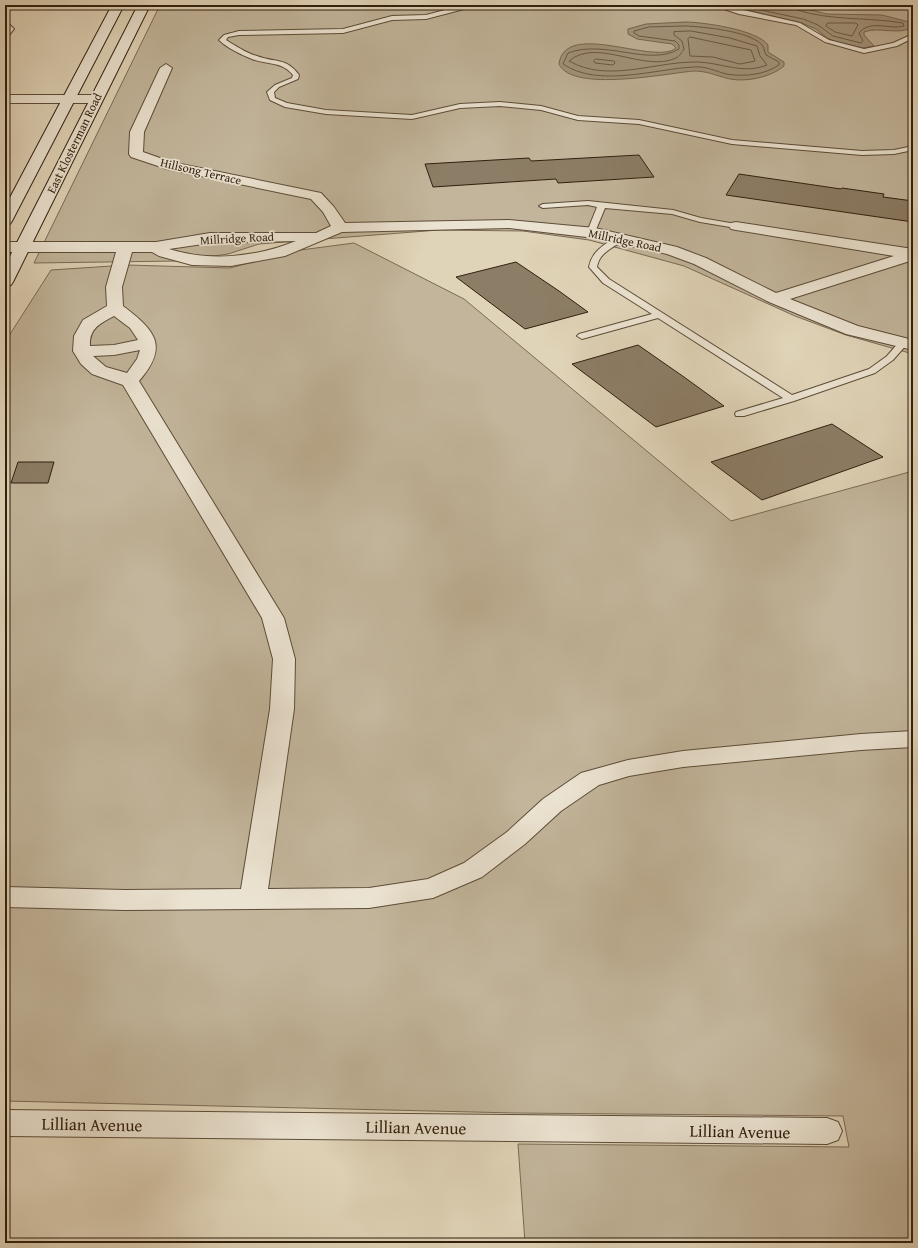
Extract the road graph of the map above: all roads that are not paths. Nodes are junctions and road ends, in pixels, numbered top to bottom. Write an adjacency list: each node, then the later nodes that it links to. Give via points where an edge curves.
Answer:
1 (118, 5): 10 (street, East Klosterman Road)
2 (144, 5): 11 (street, East Klosterman Road)
3 (496, 5): 12 (lane, via 464,7 426,18 397,18 343,31 239,33 226,36 222,40 253,57 278,61 290,67 296,76 295,79 273,88 270,95 280,103 307,110 412,117 460,106 500,104 541,108 578,118 645,123 737,143 862,153 894,152)
4 (715, 5): 7 (lane, via 798,24 827,41 864,51 895,45)
5 (5, 26): 6 (street, via 8,29)
6 (5, 33)
7 (913, 36)
8 (166, 68): 17 (street, Hillsong Terrace, via 137,132 136,154 167,165 316,196)
9 (5, 99): 10 (street)
10 (68, 99): 11 (street); 15 (street, East Klosterman Road)
11 (96, 99): 23 (street, East Klosterman Road)
12 (913, 148)
13 (602, 205): 14 (lane, via 588,203); 16 (lane, via 673,212); 18 (lane)
14 (543, 206)
15 (5, 221)
16 (736, 226): 26 (street)
17 (340, 228): 18 (street, Millridge Road, via 509,224); 19 (street, Millridge Road)
18 (591, 232): 21 (street, Millridge Road)
19 (320, 236): 20 (street, Millridge Road); 27 (street, Millridge Road, via 280,253)
20 (240, 237): 24 (street, Millridge Road, via 210,238); 27 (street, via 243,242 242,249)
21 (622, 237): 29 (street, Millridge Road, via 672,250 700,261); 31 (lane, via 600,251 593,262 593,267 606,281)
22 (5, 247): 23 (street, Millridge Road)
23 (23, 247): 25 (street, Millridge Road); 28 (street, East Klosterman Road)
24 (156, 247): 25 (street, Millridge Road); 27 (street, Millridge Road, via 164,253 192,260)
25 (125, 248): 30 (street, via 114,287)
26 (913, 254): 29 (street)
27 (231, 261)
28 (5, 282)
29 (775, 299): 35 (street, Millridge Road, via 852,330)
30 (115, 308): 32 (street); 34 (street, via 134,322 146,337)
31 (659, 315): 33 (lane); 39 (lane)
32 (100, 318): 36 (street, via 90,322 80,338); 37 (street, via 104,325)
33 (582, 336)
34 (147, 343): 37 (street); 38 (street, via 149,352 142,369)
35 (908, 344): 39 (lane, via 872,371)
36 (82, 351): 37 (street); 38 (street, via 89,363 99,371)
37 (99, 351): 38 (street, via 103,359)
38 (122, 378): 43 (street, via 273,618 284,659 282,709)
39 (791, 399): 40 (lane)
40 (740, 414)
41 (913, 739): 43 (street, via 683,759 628,768 590,779 552,805 516,838 473,870 433,888 369,898)
42 (5, 897): 43 (street, via 125,900)
43 (253, 899)
44 (5, 1123): 45 (street, Lillian Avenue)
45 (827, 1131)

